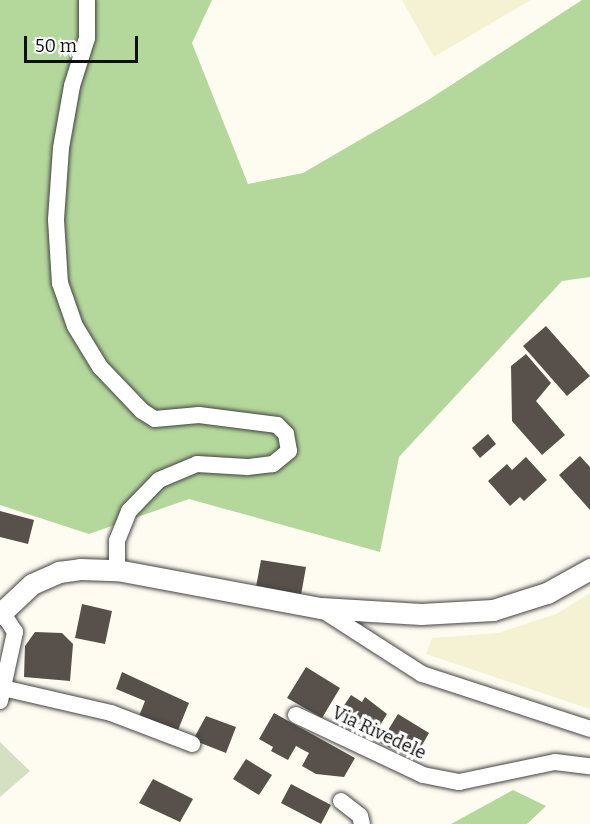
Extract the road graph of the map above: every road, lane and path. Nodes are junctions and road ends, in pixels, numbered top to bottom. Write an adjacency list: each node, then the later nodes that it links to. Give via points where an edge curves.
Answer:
1 (87, 0): 2 (street, via 87,38 72,86 63,138 56,220 60,283 75,326 100,367 142,411 155,419 199,415 277,424 286,434 289,451 273,464 197,464 159,480 129,511)
2 (108, 569): 4 (street); 5 (street, via 59,572 45,577 21,592)
3 (590, 569): 4 (street, via 547,593 493,610 421,614)
4 (321, 608): 8 (street, via 422,674)
5 (1, 613): 6 (street, via 15,632)
6 (2, 695): 9 (street, via 111,713)
7 (296, 715): 10 (street, Via Rivedele, via 423,775 459,782 555,762)
8 (590, 729)
9 (192, 744)
10 (590, 766)
11 (341, 801): 12 (street, via 360,816)
12 (362, 824)

